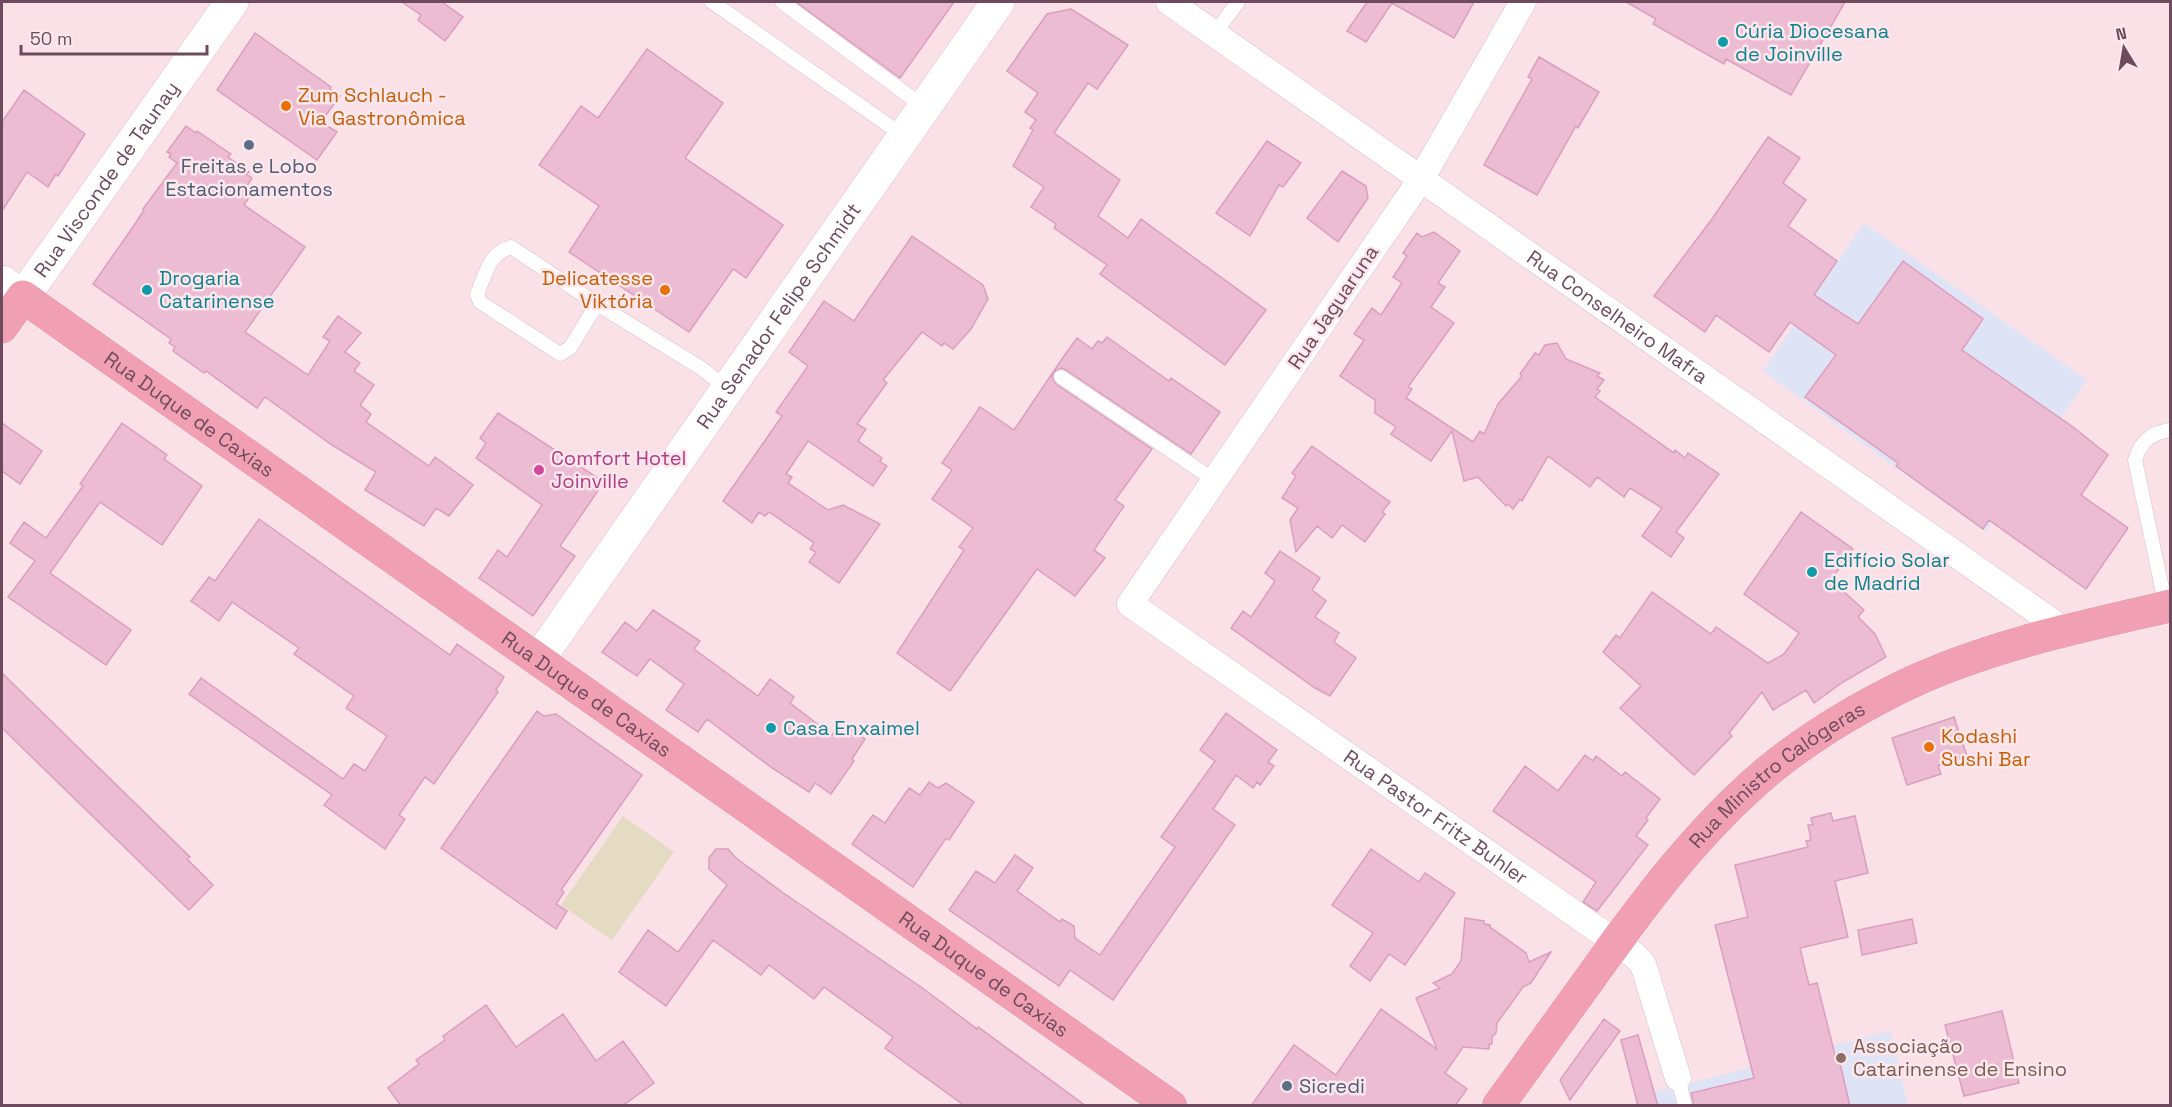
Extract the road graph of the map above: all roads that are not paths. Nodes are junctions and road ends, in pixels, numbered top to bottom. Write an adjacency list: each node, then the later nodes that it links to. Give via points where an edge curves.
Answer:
1 (232, 2): 12 (main road, Rua Visconde de Taunay)
2 (712, 2): 10 (lane)
3 (782, 2): 9 (lane)
4 (998, 2): 9 (main road, Rua Senador Felipe Schmidt)
5 (1168, 2): 8 (street, Rua Conselheiro Mafra)
6 (1238, 2): 8 (lane)
7 (1523, 2): 11 (street, Rua Jaguaruna)
8 (1214, 34): 11 (street, Rua Conselheiro Mafra)
9 (924, 107): 10 (main road, Rua Senador Felipe Schmidt)
10 (904, 136): 16 (main road, Rua Senador Felipe Schmidt)
11 (1421, 178): 18 (street, Rua Jaguaruna); 21 (street, Rua Conselheiro Mafra)
12 (12, 289): 14 (main road, Rua Visconde de Taunay); 22 (main road, Rua Duque de Caxias)
13 (597, 303): 13 (lane, via 570,348 560,354 480,302 477,294 492,259 499,250 511,247); 16 (lane, via 702,368)
14 (2, 327)
15 (1061, 377): 18 (lane)
16 (728, 389): 22 (main road, Rua Senador Felipe Schmidt)
17 (2170, 430): 20 (lane, via 2150,436 2139,447 2135,460)
18 (1214, 480): 19 (street, Rua Jaguaruna)
19 (1130, 604): 23 (street, Rua Pastor Fritz Buhler)
20 (2168, 606): 21 (main road, Rua Ministro Calógeras)
21 (2065, 631): 23 (main road, Rua Ministro Calógeras, via 1915,680 1820,733 1768,771 1720,815)
22 (538, 660): 25 (main road, Rua Duque de Caxias)
23 (1616, 942): 24 (street, Rua Pastor Fritz Buhler, via 1643,964); 26 (main road, Rua Ministro Calógeras)
24 (1678, 1078): 27 (lane)
25 (1172, 1106)
26 (1498, 1106)
27 (1685, 1106)

